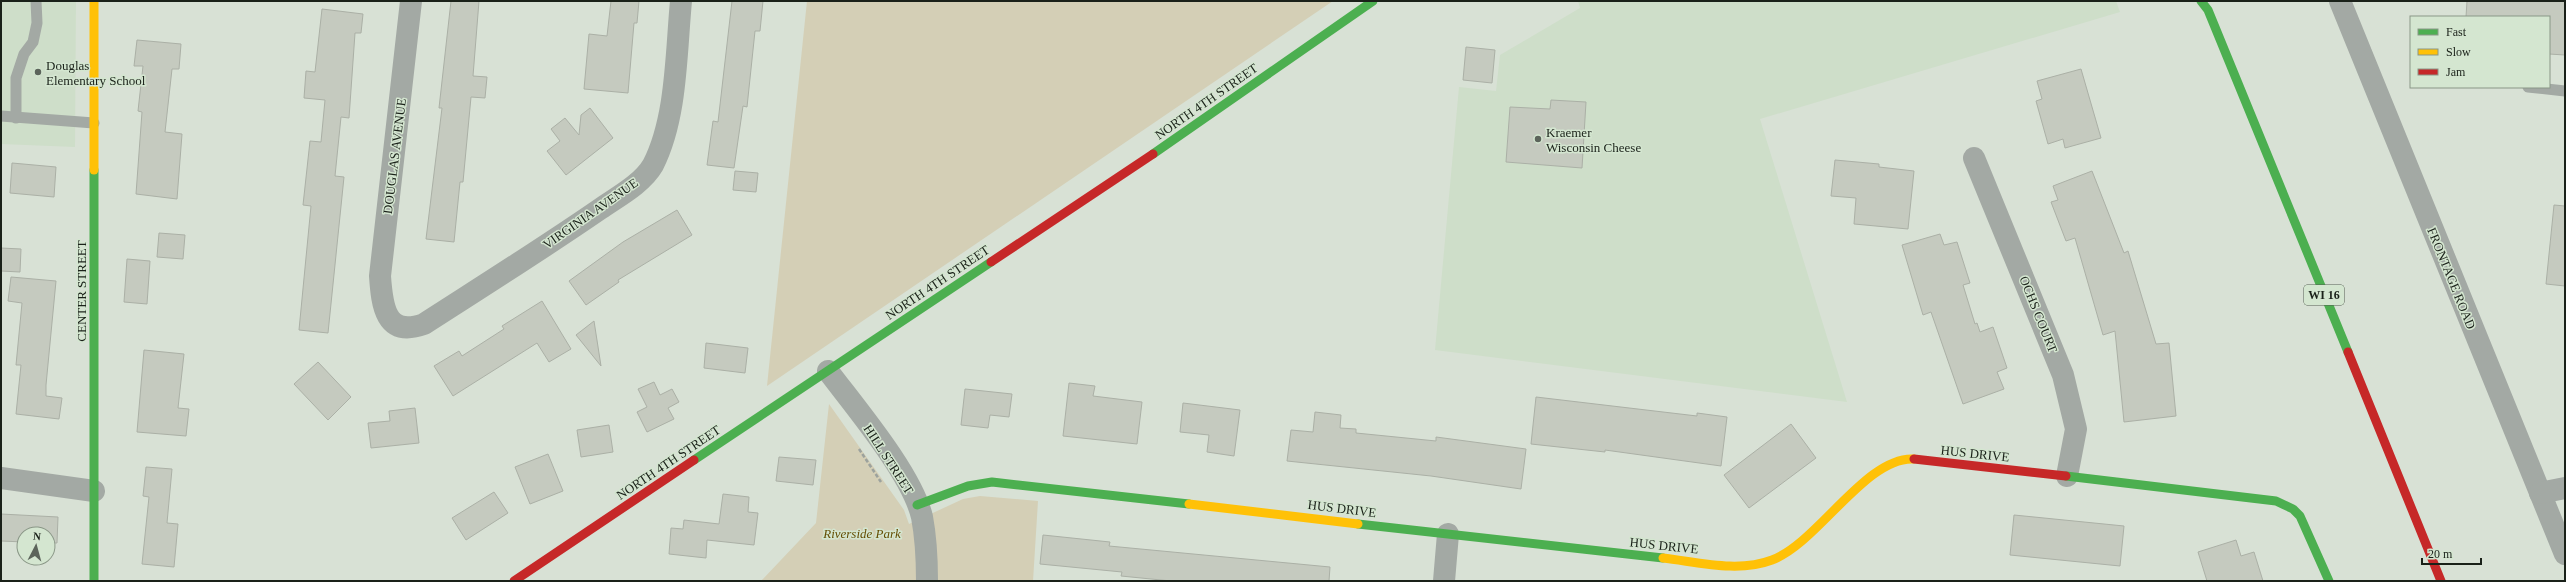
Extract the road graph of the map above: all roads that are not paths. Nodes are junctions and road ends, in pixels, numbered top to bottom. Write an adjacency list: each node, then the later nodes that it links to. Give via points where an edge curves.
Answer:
1 (36, 1): 12 (lane, via 37,23 33,42 24,54 16,78)
2 (94, 1): 13 (main road, CENTER STREET)
3 (411, 1): 15 (street, DOUGLAS AVENUE, via 380,276)
4 (681, 1): 15 (street, VIRGINIA AVENUE, via 670,113 652,167 636,183 579,224 424,324 414,328 402,326 392,322)
5 (1373, 1): 16 (main road, NORTH 4TH STREET, via 1200,122)
6 (2201, 1): 8 (main road, WI 16)
7 (2340, 1): 21 (street, FRONTAGE ROAD)
8 (2208, 5): 30 (main road, WI 16)
9 (2537, 88): 10 (lane)
10 (2565, 91)
11 (1, 116): 12 (lane)
12 (16, 118): 13 (lane)
13 (94, 123): 20 (main road, CENTER STREET)
14 (1974, 158): 17 (street, OCHS COURT, via 2063,375 2076,429)
15 (384, 311)
16 (828, 371): 22 (street, HILL STREET, via 909,486); 26 (main road, NORTH 4TH STREET)
17 (2067, 476): 23 (main road, HUS DRIVE, via 1903,459 1888,466 1861,486 1785,554 1755,566 1732,566); 29 (main road, HUS DRIVE, via 2262,498 2285,504 2300,516)
18 (1, 478): 20 (street)
19 (2565, 488): 21 (street)
20 (94, 491): 25 (main road, CENTER STREET)
21 (2540, 493): 24 (street, FRONTAGE ROAD)
22 (917, 506): 23 (main road, HUS DRIVE, via 968,486 992,482); 27 (street, HILL STREET, via 925,539)
23 (1448, 534): 28 (street)
24 (2565, 554)
25 (94, 581)
26 (514, 581)
27 (927, 581)
28 (1444, 581)
29 (2329, 581)
30 (2440, 581)

